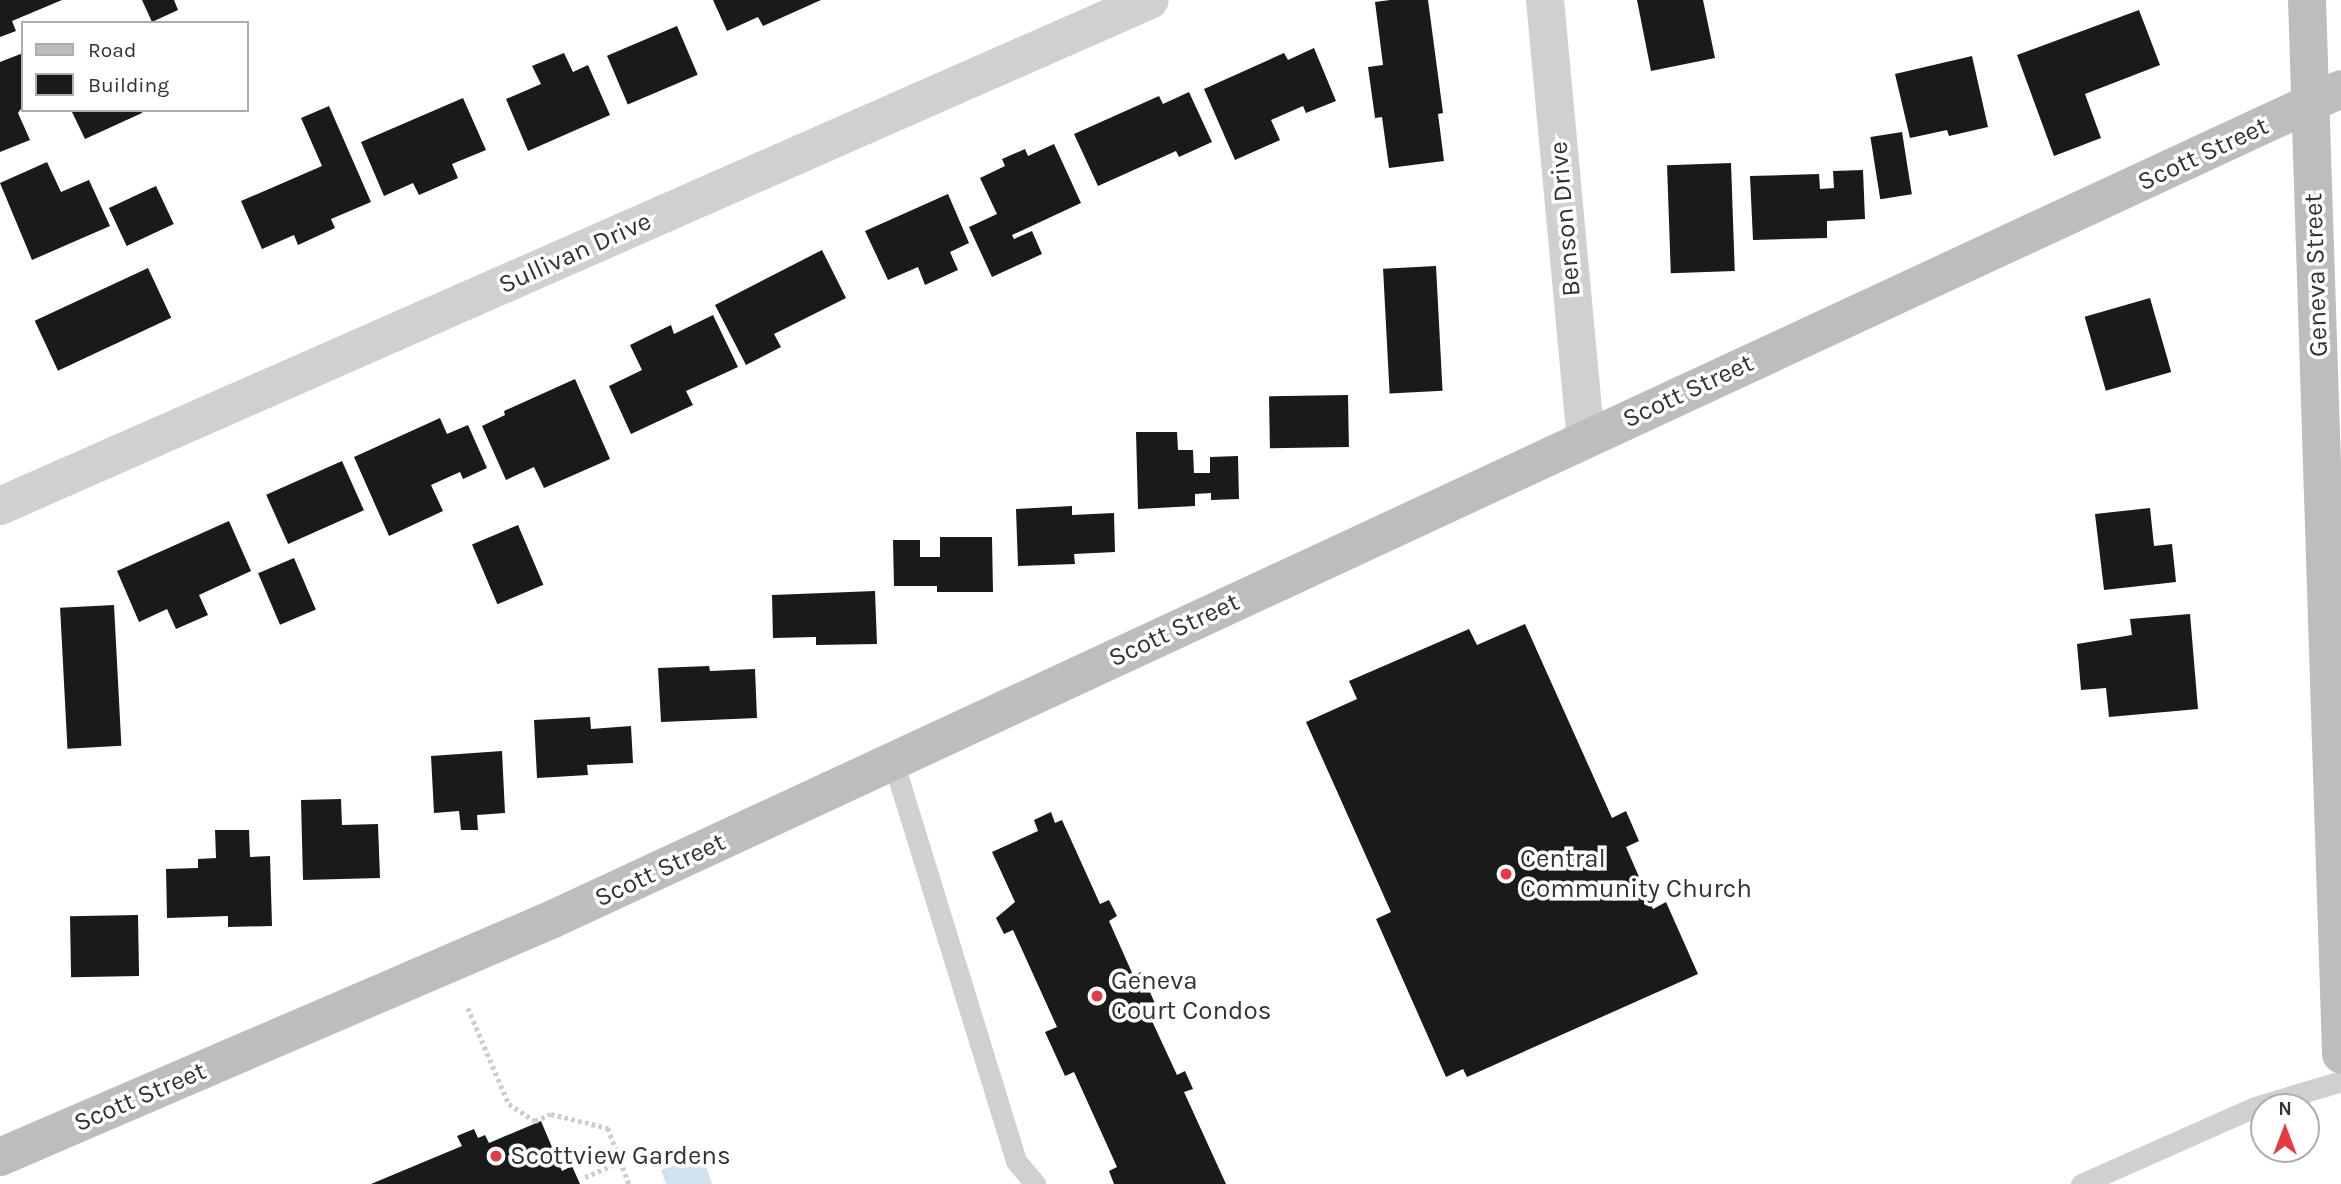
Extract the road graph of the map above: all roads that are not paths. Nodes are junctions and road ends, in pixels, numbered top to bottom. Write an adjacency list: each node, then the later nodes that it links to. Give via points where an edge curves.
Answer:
1 (1150, 0): 6 (street, Sullivan Drive)
2 (1545, 0): 5 (street, Benson Drive)
3 (2307, 0): 4 (main road, Geneva Street)
4 (2326, 96): 5 (main road, Scott Street); 8 (main road, Geneva Street)
5 (1586, 438): 7 (main road, Scott Street)
6 (0, 506)
7 (893, 761): 10 (main road, Scott Street, via 553,919); 11 (lane, via 1016,1161)
8 (2341, 1054)
9 (2341, 1081): 12 (lane, via 2255,1107)
10 (0, 1157)
11 (1035, 1184)
12 (2081, 1184)

